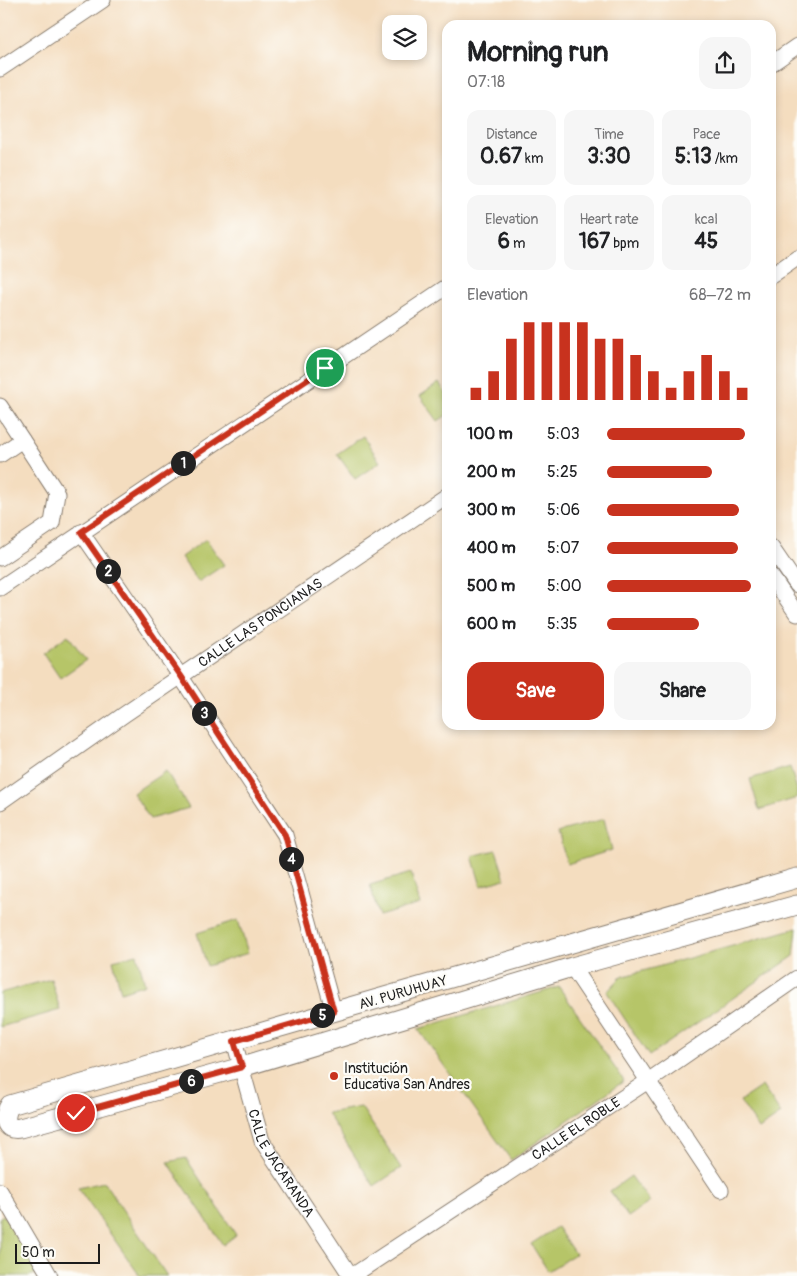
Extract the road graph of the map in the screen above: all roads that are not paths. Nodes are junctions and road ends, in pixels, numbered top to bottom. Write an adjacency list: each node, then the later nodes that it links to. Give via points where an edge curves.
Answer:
1 (103, 0): 4 (street)
2 (797, 46): 3 (street)
3 (776, 61)
4 (0, 69)
5 (797, 258): 6 (street)
6 (776, 273)
7 (442, 290): 12 (street)
8 (0, 406): 9 (street)
9 (22, 440): 10 (street); 14 (street, via 57,494 52,523)
10 (0, 454)
11 (442, 499): 19 (street, CALLE LAS PONCIANAS)
12 (81, 532): 17 (street); 19 (street)
13 (776, 554): 16 (street)
14 (0, 558)
15 (776, 583): 18 (street)
16 (797, 585)
17 (0, 588)
18 (797, 614)
19 (181, 676): 20 (street, CALLE LAS PONCIANAS); 25 (street, via 285,835)
20 (0, 802)
21 (797, 878): 25 (main road, AV. PURUHUAY)
22 (797, 905): 23 (main road, AV. PURUHUAY)
23 (572, 968): 27 (main road, AV. PURUHUAY); 28 (street)
24 (797, 978): 28 (street, CALLE EL ROBLE)
25 (334, 1012): 26 (main road, AV. PURUHUAY)
26 (234, 1041): 27 (street, CALLE JACARANDA); 29 (main road, AV. PURUHUAY)
27 (242, 1067): 30 (main road, AV. PURUHUAY); 35 (street, CALLE JACARANDA, via 262,1141)
28 (648, 1081): 31 (street); 35 (street, CALLE EL ROBLE)
29 (5, 1106): 30 (main road, AV. PURUHUAY)
30 (7, 1131)
31 (721, 1190)
32 (0, 1191): 33 (street)
33 (5, 1207): 34 (street)
34 (50, 1276)
35 (351, 1276)

